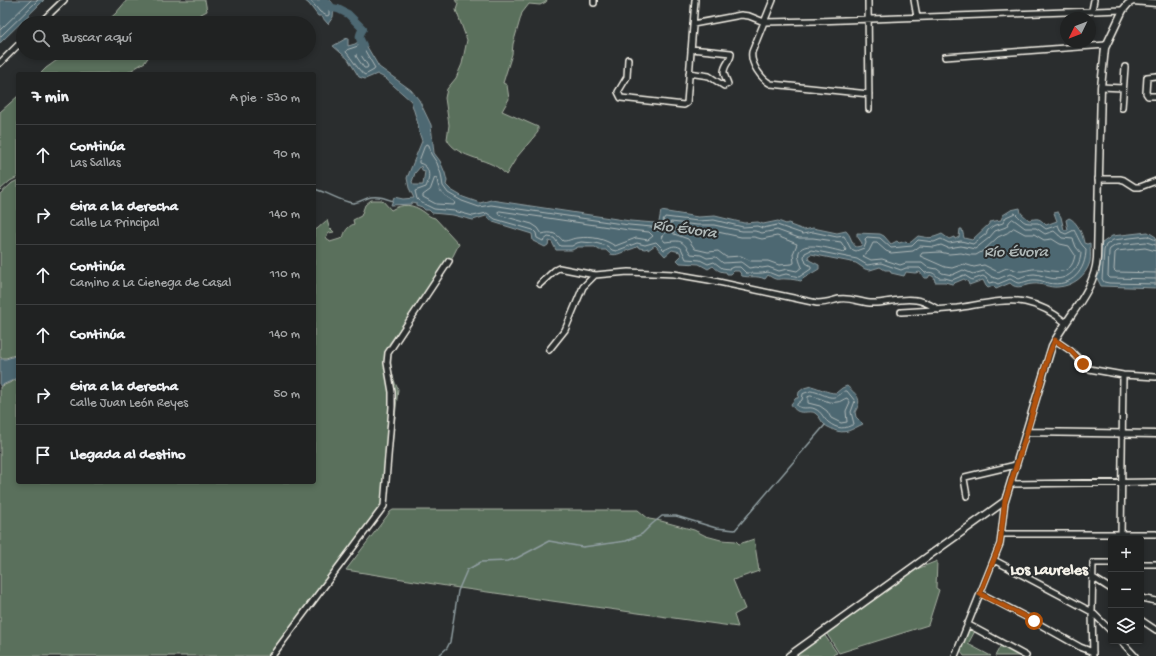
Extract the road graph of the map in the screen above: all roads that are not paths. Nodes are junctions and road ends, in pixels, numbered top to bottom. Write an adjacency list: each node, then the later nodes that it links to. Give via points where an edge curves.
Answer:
1 (64, 0): 11 (street)
2 (695, 0): 15 (street)
3 (773, 0): 14 (street)
4 (868, 0): 13 (street)
5 (914, 0): 12 (street)
6 (1094, 0): 9 (street)
7 (1141, 1): 8 (street); 10 (street, via 1129,2)
8 (1156, 2)
9 (1092, 10): 10 (street); 12 (street)
10 (1123, 10): 16 (street)
11 (47, 16)
12 (917, 17): 13 (street)
13 (868, 19): 14 (street); 27 (street)
14 (764, 22): 15 (street, via 741,15); 27 (street, via 751,57 768,83)
15 (693, 24): 18 (street)
16 (1106, 45): 19 (street); 25 (street)
17 (16, 47): 21 (street)
18 (691, 49): 23 (street); 23 (street, via 730,53 731,57 724,73 728,85 721,84 709,76)
19 (945, 57)
20 (628, 59): 23 (street, via 628,77 618,92 621,98 684,105 687,103)
21 (0, 63)
22 (1125, 67): 26 (street)
23 (689, 73)
24 (1156, 76): 28 (street, via 1146,77 1146,93)
25 (1101, 87): 26 (street); 31 (street)
26 (1123, 88): 29 (street)
27 (869, 94): 30 (street)
28 (1156, 96)
29 (1122, 108)
30 (869, 109)
31 (1098, 179): 32 (street, via 1120,179 1135,187); 38 (street, via 1097,258 1094,275)
32 (1156, 181)
33 (449, 261): 71 (street, via 388,353 392,407 384,506)
34 (595, 275): 35 (street, via 559,268); 36 (street, via 628,272 674,274 818,303 838,299 871,303 906,299 924,302); 40 (street, via 583,288 568,325)
35 (540, 284)
36 (939, 310): 37 (street); 38 (street, via 1001,302 1024,302 1043,308)
37 (901, 312)
38 (1066, 322): 39 (street)
39 (1055, 340): 41 (street, via 1089,368); 43 (street)
40 (550, 350)
41 (1123, 374): 42 (street); 44 (street)
42 (1156, 377)
43 (1027, 432): 44 (street); 46 (street)
44 (1122, 433): 45 (street); 48 (street)
45 (1156, 434)
46 (1016, 465): 49 (street); 50 (street, via 965,477)
47 (1156, 482): 48 (street)
48 (1122, 483): 49 (street); 54 (street)
49 (1011, 484): 51 (street)
50 (967, 496)
51 (1005, 501): 52 (street); 72 (street)
52 (1001, 534): 54 (street); 55 (street)
53 (1156, 534): 54 (street)
54 (1121, 536)
55 (994, 560): 61 (street); 64 (street)
56 (1108, 563): 59 (street, via 1093,563)
57 (1144, 564): 58 (street)
58 (1156, 564)
59 (1092, 577): 60 (street); 64 (street)
60 (1108, 587)
61 (980, 594): 66 (street); 70 (street)
62 (1144, 599): 63 (street)
63 (1156, 601)
64 (1092, 612): 67 (street); 70 (street)
65 (1144, 622): 68 (street)
66 (967, 624): 73 (street); 74 (street)
67 (1108, 628)
68 (1156, 630)
69 (1124, 644): 75 (street)
70 (1093, 654)
71 (272, 656)
72 (789, 656)
73 (955, 656)
74 (1026, 656)
75 (1135, 656)

